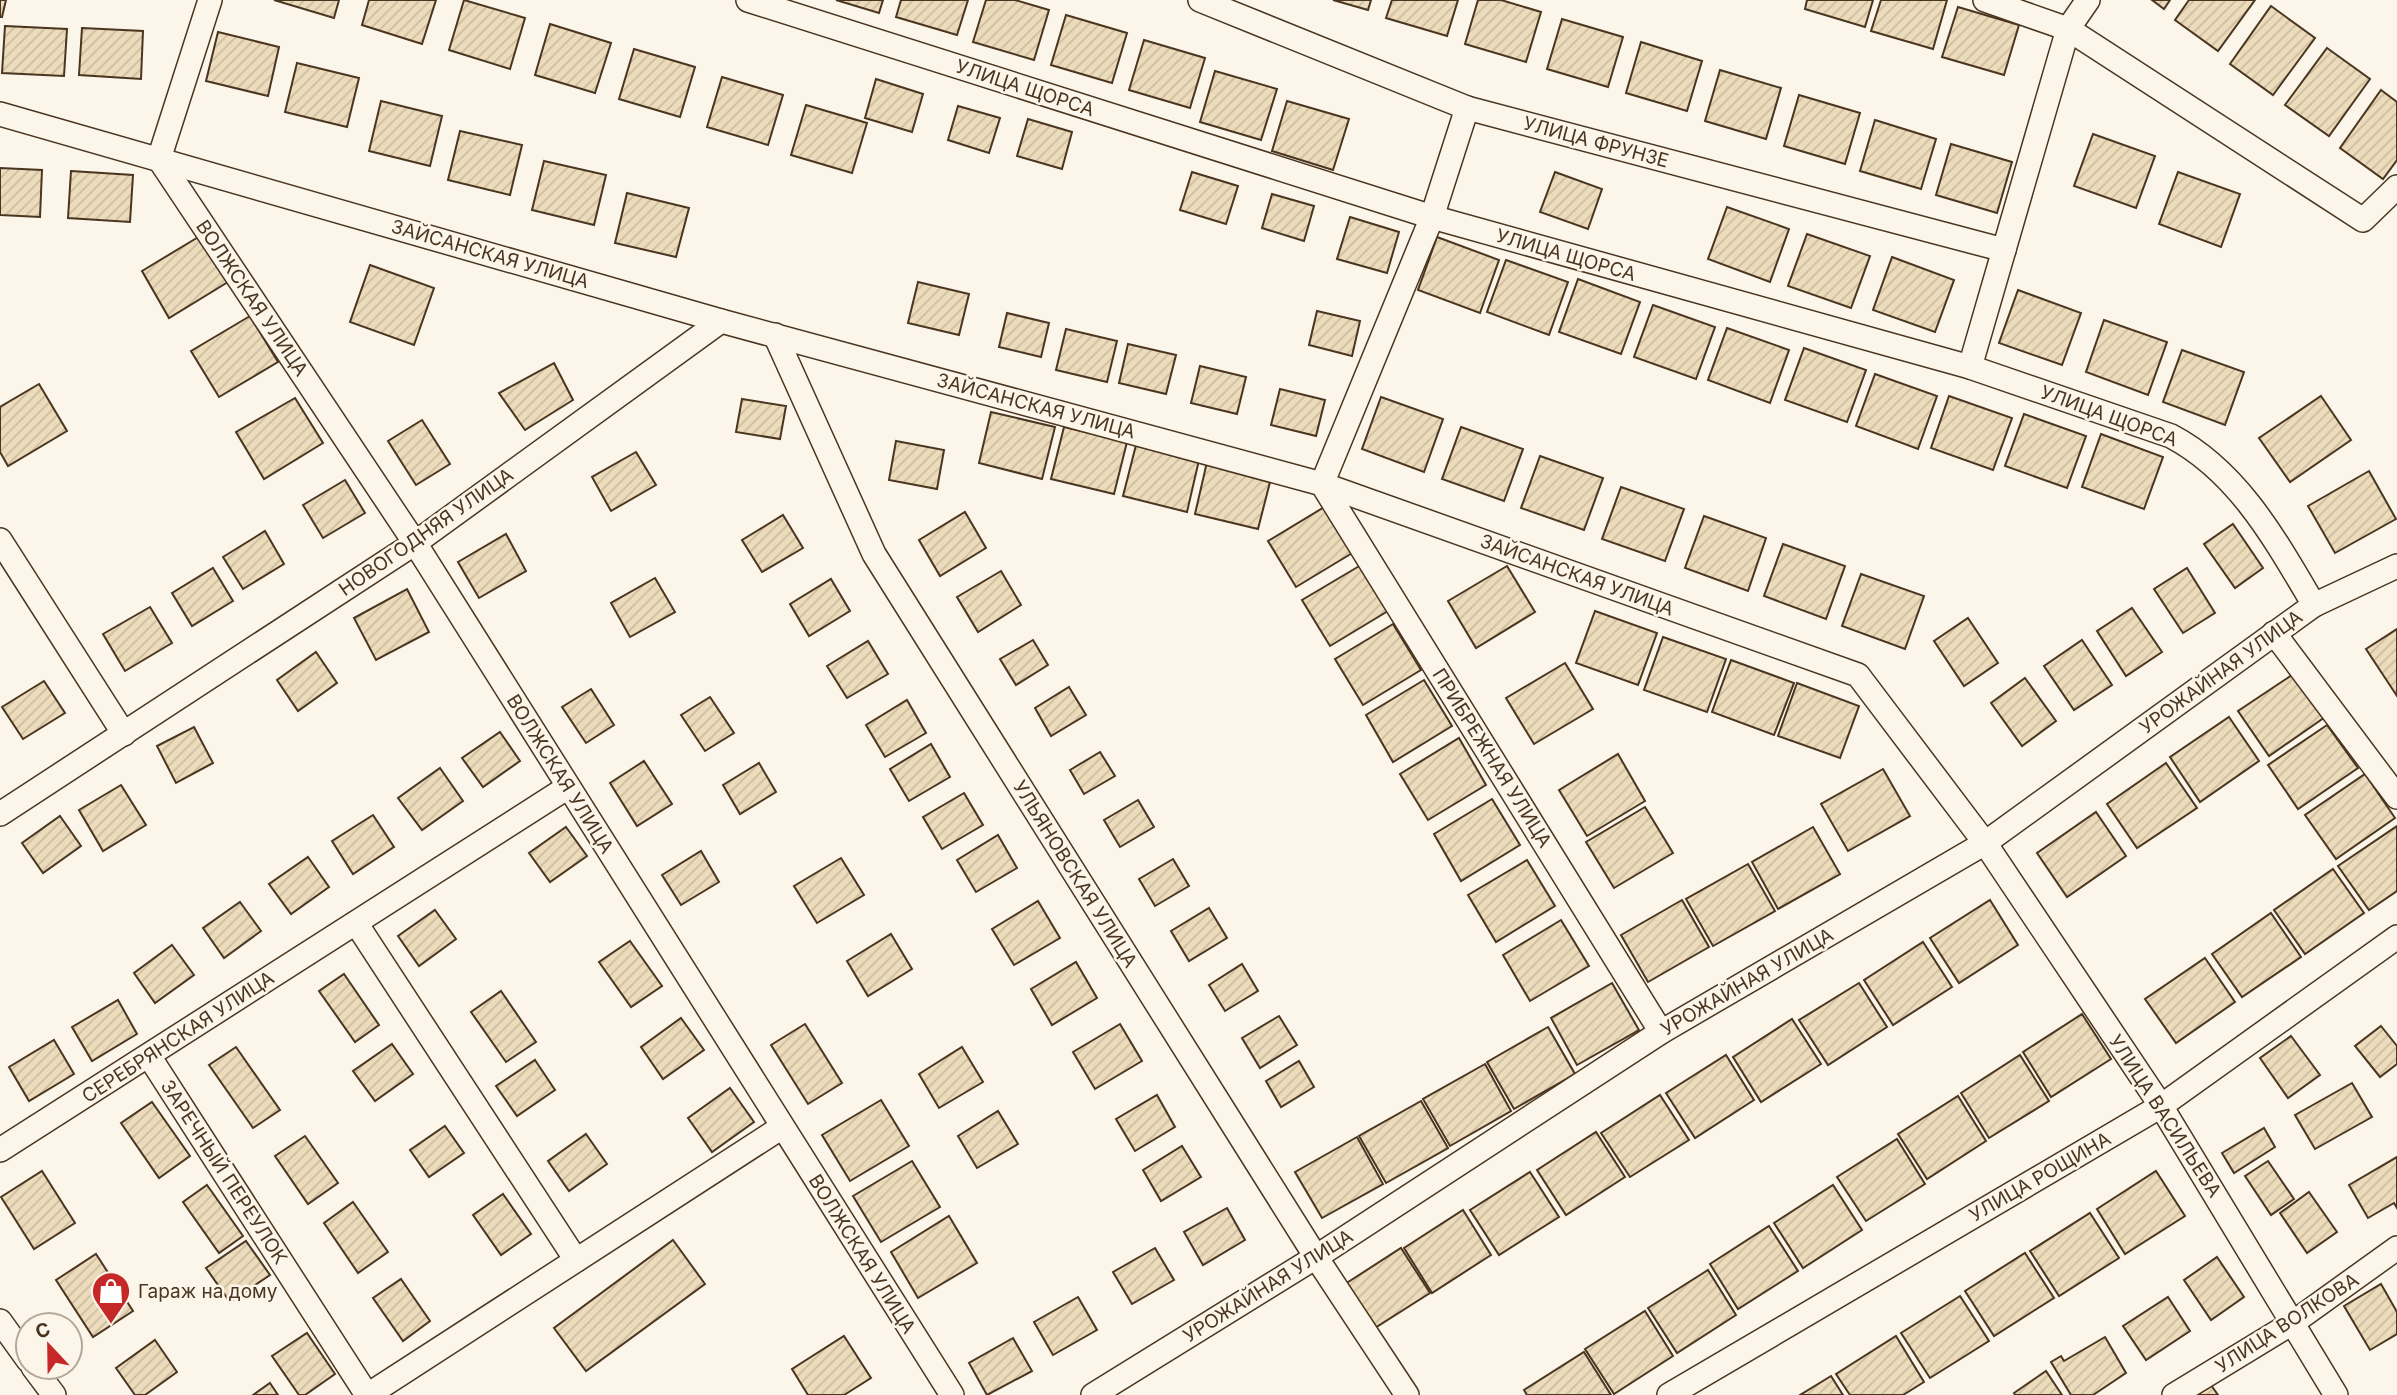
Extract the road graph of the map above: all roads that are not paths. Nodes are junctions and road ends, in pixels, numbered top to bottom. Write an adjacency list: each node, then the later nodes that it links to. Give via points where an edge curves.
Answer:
1 (210, 0): 9 (street)
2 (748, 0): 11 (street, УЛИЦА ЩОРСА)
3 (1200, 0): 7 (street, УЛИЦА ФРУНЗЕ)
4 (1985, 0): 6 (street)
5 (2088, 0): 6 (street)
6 (2068, 29): 10 (street, via 2363,220); 12 (street)
7 (1467, 108): 11 (street); 12 (street, УЛИЦА ФРУНЗЕ)
8 (0, 114): 9 (street, ЗАЙСАНСКАЯ УЛИЦА)
9 (159, 159): 13 (street, ЗАЙСАНСКАЯ УЛИЦА); 18 (street, ВОЛЖСКАЯ УЛИЦА)
10 (2397, 187)
11 (1432, 217): 15 (street, УЛИЦА ЩОРСА); 16 (street)
12 (2004, 250): 15 (street)
13 (721, 321): 14 (street, ЗАЙСАНСКАЯ УЛИЦА); 18 (street, НОВОГОДНЯЯ УЛИЦА)
14 (775, 335): 16 (street, ЗАЙСАНСКАЯ УЛИЦА); 35 (street, УЛЬЯНОВСКАЯ УЛИЦА, via 874,554)
15 (1970, 367): 20 (street, УЛИЦА ЩОРСА, via 2171,436 2200,452 2255,511)
16 (1322, 484): 26 (street, ЗАЙСАНСКАЯ УЛИЦА, via 1858,675); 29 (street, ПРИБРЕЖНАЯ УЛИЦА)
17 (0, 540): 22 (street)
18 (415, 543): 22 (street, НОВОГОДНЯЯ УЛИЦА); 23 (street, ВОЛЖСКАЯ УЛИЦА)
19 (2397, 566): 20 (street, УРОЖАЙНАЯ УЛИЦА)
20 (2314, 605): 21 (street, УРОЖАЙНАЯ УЛИЦА)
21 (2274, 633): 24 (street); 26 (street, УРОЖАЙНАЯ УЛИЦА)
22 (124, 734): 25 (street, НОВОГОДНЯЯ УЛИЦА)
23 (568, 787): 27 (street, СЕРЕБРЯНСКАЯ УЛИЦА); 32 (street, ВОЛЖСКАЯ УЛИЦА)
24 (2397, 797)
25 (0, 814)
26 (1985, 843): 29 (street, УРОЖАЙНАЯ УЛИЦА); 31 (street, УЛИЦА ВАСИЛЬЕВА)
27 (356, 923): 30 (street, СЕРЕБРЯНСКАЯ УЛИЦА); 36 (street)
28 (2397, 937): 31 (street, УЛИЦА РОЩИНА)
29 (1661, 1032): 35 (street, УРОЖАЙНАЯ УЛИЦА)
30 (149, 1056): 33 (street, СЕРЕБРЯНСКАЯ УЛИЦА); 40 (street, ЗАРЕЧНЫЙ ПЕРЕУЛОК)
31 (2161, 1106): 38 (street, УЛИЦА ВАСИЛЬЕВА); 44 (street, УЛИЦА РОЩИНА)
32 (782, 1127): 36 (street); 41 (street, ВОЛЖСКАЯ УЛИЦА)
33 (0, 1150)
34 (2397, 1248): 38 (street, УЛИЦА ВОЛКОВА)
35 (1316, 1257): 42 (street, УРОЖАЙНАЯ УЛИЦА); 43 (street, УЛЬЯНОВСКАЯ УЛИЦА)
36 (576, 1260): 40 (street)
37 (0, 1321): 39 (street)
38 (2294, 1322): 45 (street, УЛИЦА ВОЛКОВА); 46 (street, УЛИЦА ВАСИЛЬЕВА)
39 (14, 1340)
40 (367, 1395)
41 (952, 1395)
42 (1093, 1395)
43 (1408, 1395)
44 (1669, 1395)
45 (2175, 1395)
46 (2336, 1395)

